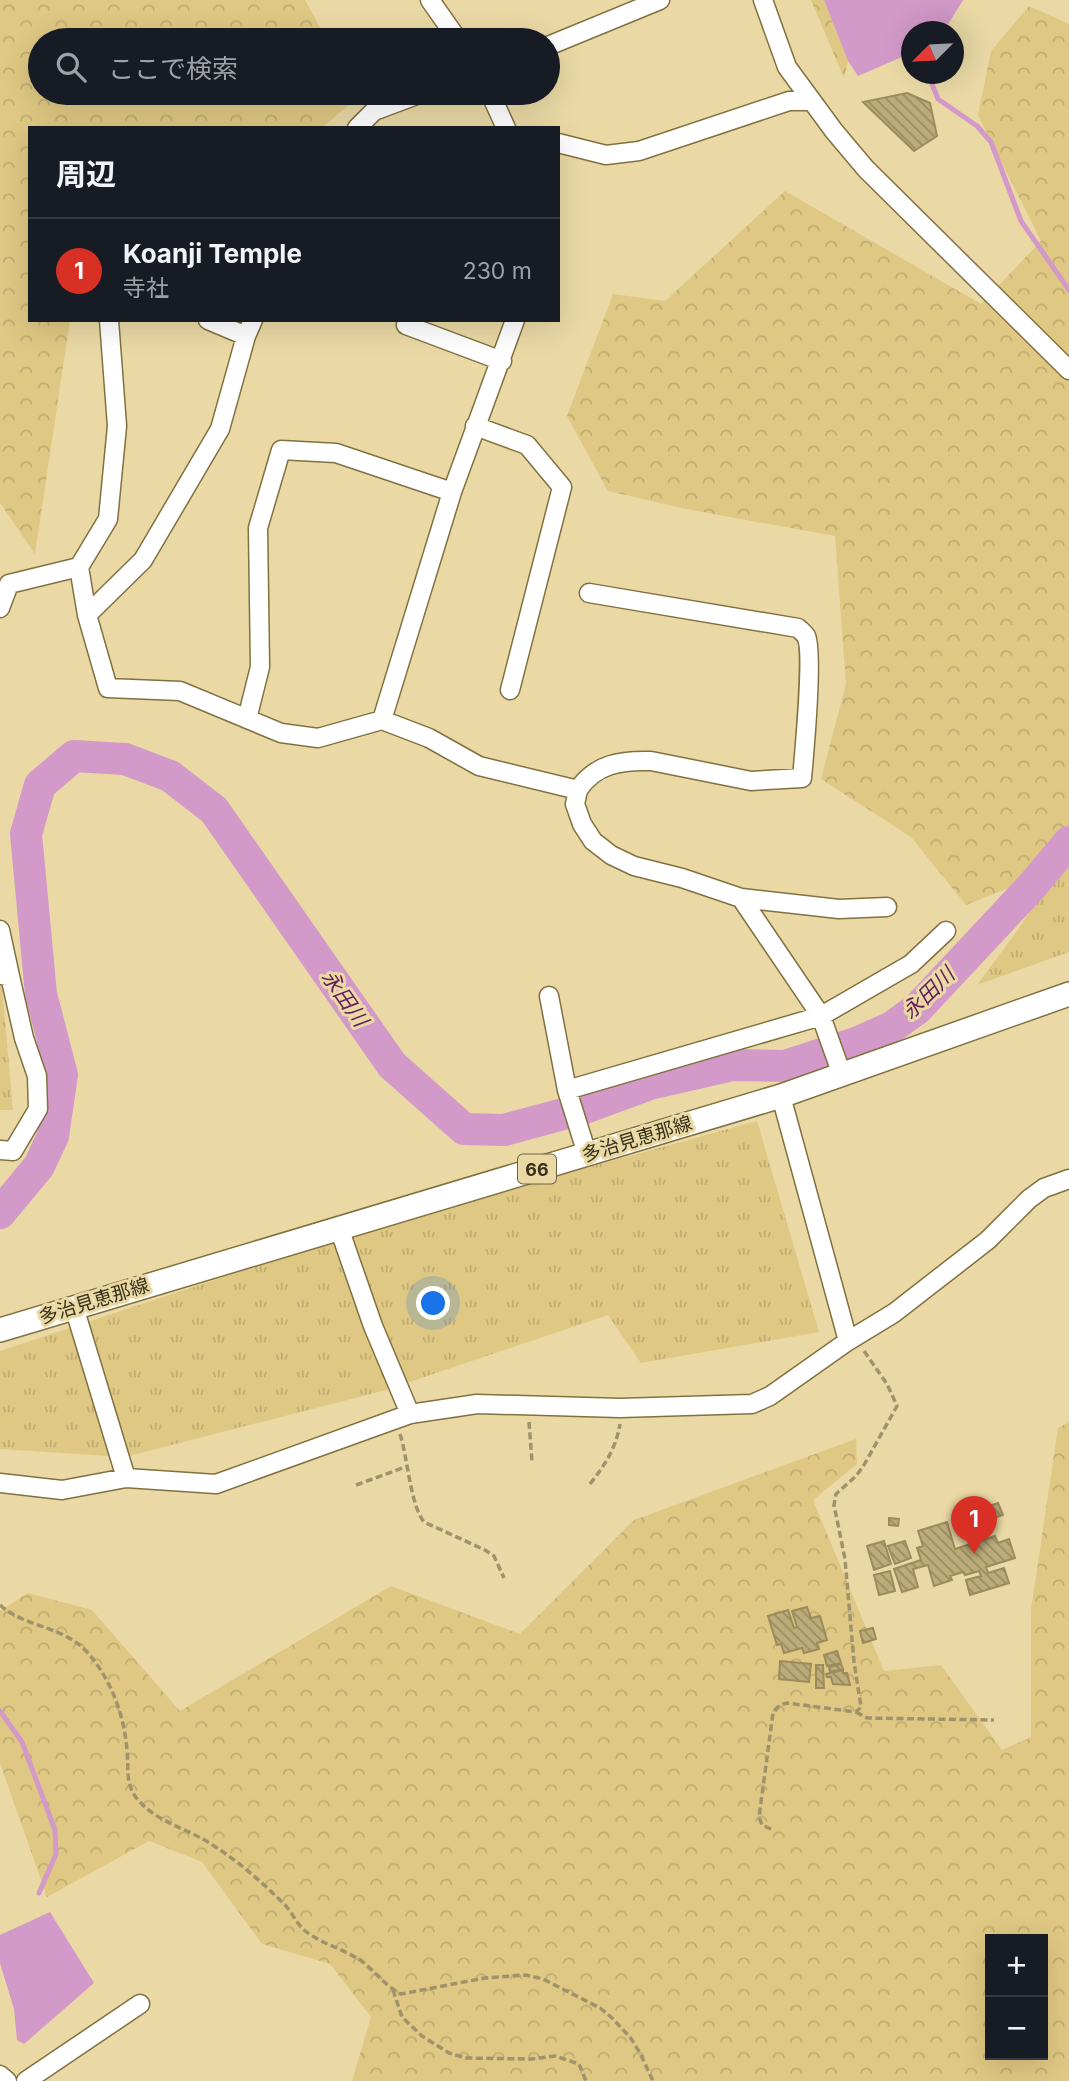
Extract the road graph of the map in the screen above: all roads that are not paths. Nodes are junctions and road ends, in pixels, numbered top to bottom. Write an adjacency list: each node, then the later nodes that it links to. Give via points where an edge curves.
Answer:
1 (430, 0): 4 (street)
2 (660, 0): 5 (street)
3 (763, 0): 6 (street, via 788,67)
4 (450, 28)
5 (560, 41)
6 (810, 102): 11 (street, via 789,101 639,151 606,155); 18 (street, via 866,169)
7 (390, 105): 9 (street, via 374,111)
8 (496, 105): 10 (street)
9 (359, 126)
10 (505, 126)
11 (560, 144)
12 (109, 322): 21 (street, via 117,426 108,519)
13 (218, 322): 16 (street)
14 (407, 322): 17 (street)
15 (514, 322): 17 (street)
16 (250, 328): 24 (street, via 220,429 143,560)
17 (502, 361): 19 (street)
18 (1069, 370)
19 (475, 426): 20 (street); 25 (street, via 527,445 562,487)
20 (453, 492): 26 (street, via 337,453 281,450 258,528 260,667); 27 (street)
21 (79, 567): 23 (street, via 9,584); 24 (street)
22 (589, 593): 28 (street, via 798,628 806,636 809,654 806,733 802,778 751,781 638,761 608,765 587,776)
23 (0, 608)
24 (87, 615): 26 (street, via 108,688 180,691)
25 (510, 690)
26 (247, 719): 27 (street, via 281,733 318,738)
27 (383, 720): 28 (street, via 479,765)
28 (578, 790): 29 (street, via 575,804 582,824 593,841 611,855)
29 (741, 898): 30 (street, via 839,909); 36 (street)
30 (887, 907)
31 (0, 930): 33 (street)
32 (946, 931): 36 (street, via 911,964)
33 (5, 975): 41 (street, via 37,1076 38,1109 13,1151)
34 (1069, 994): 37 (main road, 多治見恵那線 / 66)
35 (549, 996): 38 (street)
36 (824, 1020): 37 (street); 38 (street)
37 (841, 1071): 39 (main road, 多治見恵那線 / 66)
38 (569, 1094): 40 (street)
39 (781, 1096): 40 (main road, 多治見恵那線 / 66); 46 (street)
40 (585, 1147): 43 (main road, 多治見恵那線 / 66)
41 (0, 1150)
42 (1069, 1179): 46 (street, via 1029,1199 988,1240 894,1313)
43 (339, 1228): 44 (main road, 多治見恵那線 / 66); 47 (street)
44 (74, 1307): 45 (main road, 多治見恵那線 / 66); 48 (street)
45 (0, 1330)
46 (851, 1340): 47 (street, via 752,1404 620,1408 477,1404)
47 (402, 1417): 48 (street, via 216,1484)
48 (126, 1478): 49 (street, via 62,1490)
49 (0, 1483)
50 (141, 2004): 53 (street)
51 (0, 2075): 52 (street)
52 (7, 2081)
53 (26, 2081)

